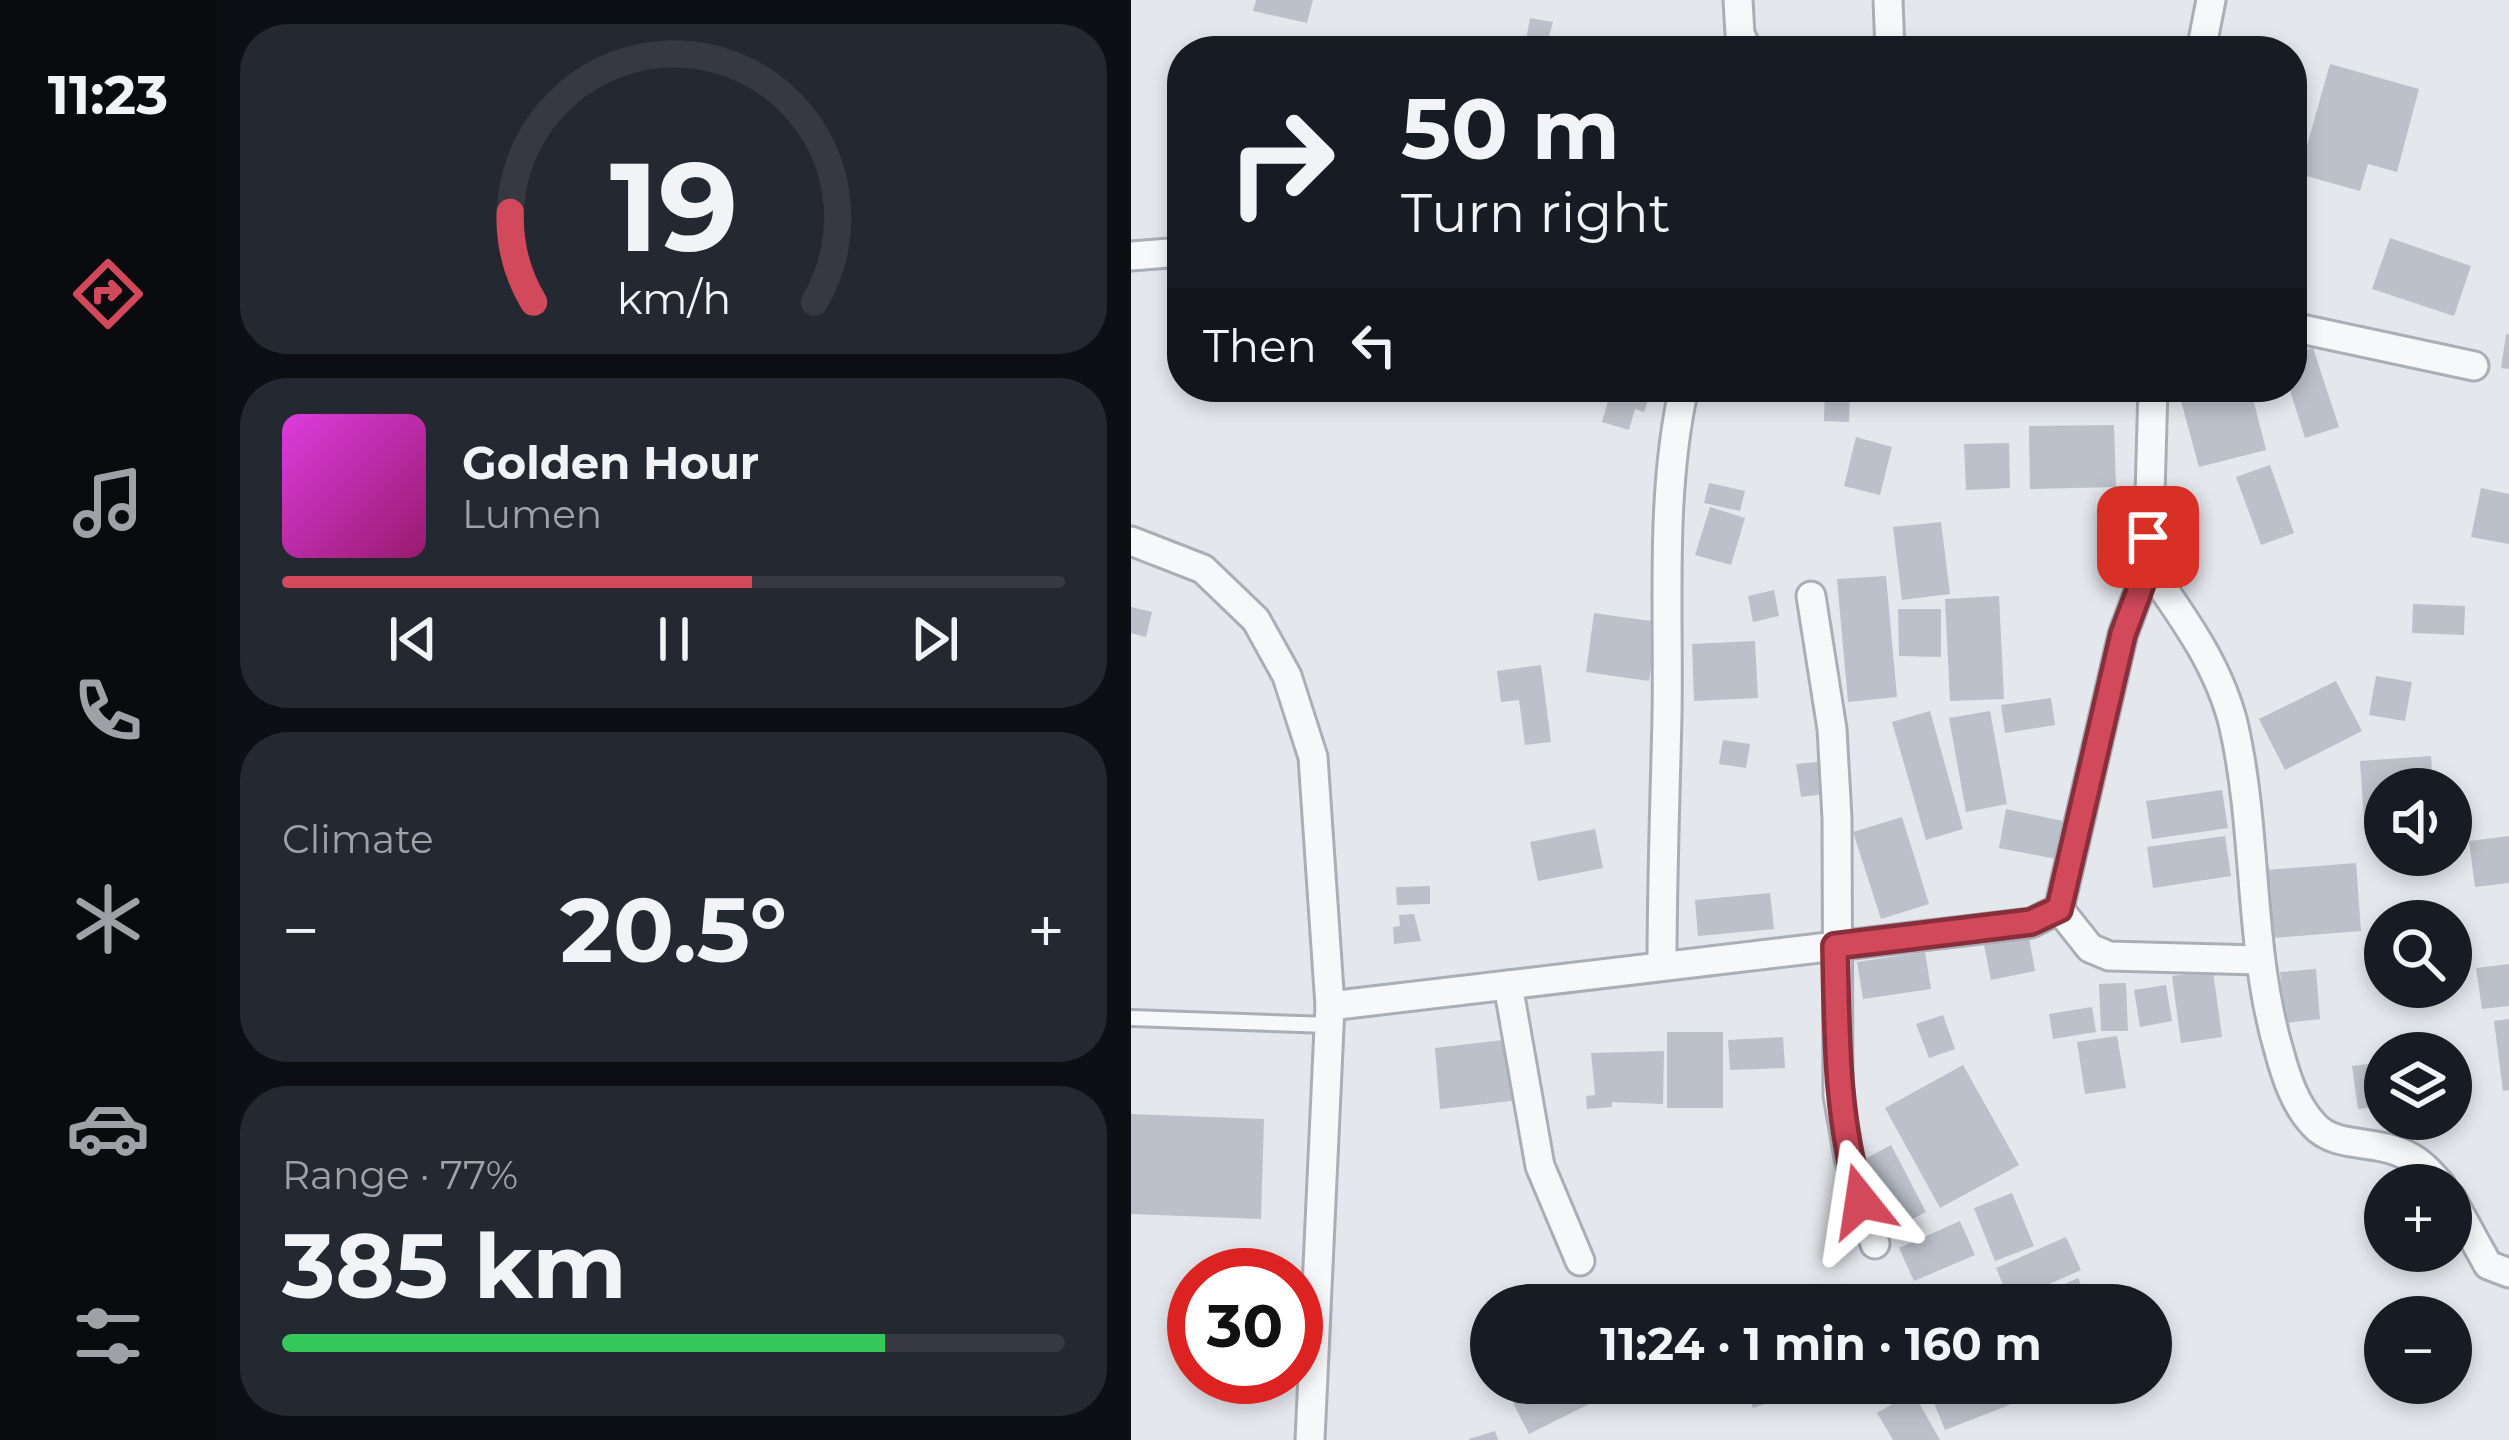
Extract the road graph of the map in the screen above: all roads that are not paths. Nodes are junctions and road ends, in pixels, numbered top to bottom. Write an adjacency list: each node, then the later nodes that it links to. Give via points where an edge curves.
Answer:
1 (1738, 0): 4 (street)
2 (1888, 0): 5 (street)
3 (2211, 0): 6 (street)
4 (1742, 36)
5 (1889, 36)
6 (2204, 36)
7 (1167, 253): 8 (street)
8 (1131, 256)
9 (2307, 330): 10 (street)
10 (2474, 365)
11 (1681, 402): 19 (street, via 1664,585)
12 (2153, 402): 14 (street)
13 (1131, 541): 21 (street, via 1203,569 1256,620 1287,676 1313,757)
14 (2148, 567): 16 (street, via 2123,634); 18 (street, via 2208,656 2233,723)
15 (1811, 596): 17 (street, via 1831,729)
16 (2059, 909): 17 (street, via 2031,922); 18 (street, via 2090,948 2109,956)
17 (1835, 946): 19 (street); 25 (street, via 1838,1095)
18 (2259, 960): 23 (street, via 2288,1084 2313,1125)
19 (1662, 966): 20 (street)
20 (1508, 985): 21 (street); 26 (street, via 1540,1166)
21 (1330, 1015): 22 (lane); 28 (street)
22 (1131, 1018)
23 (2423, 1164)
24 (2472, 1236): 27 (street, via 2488,1265)
25 (1875, 1244)
26 (1579, 1262)
27 (2509, 1273)
28 (1310, 1440)

